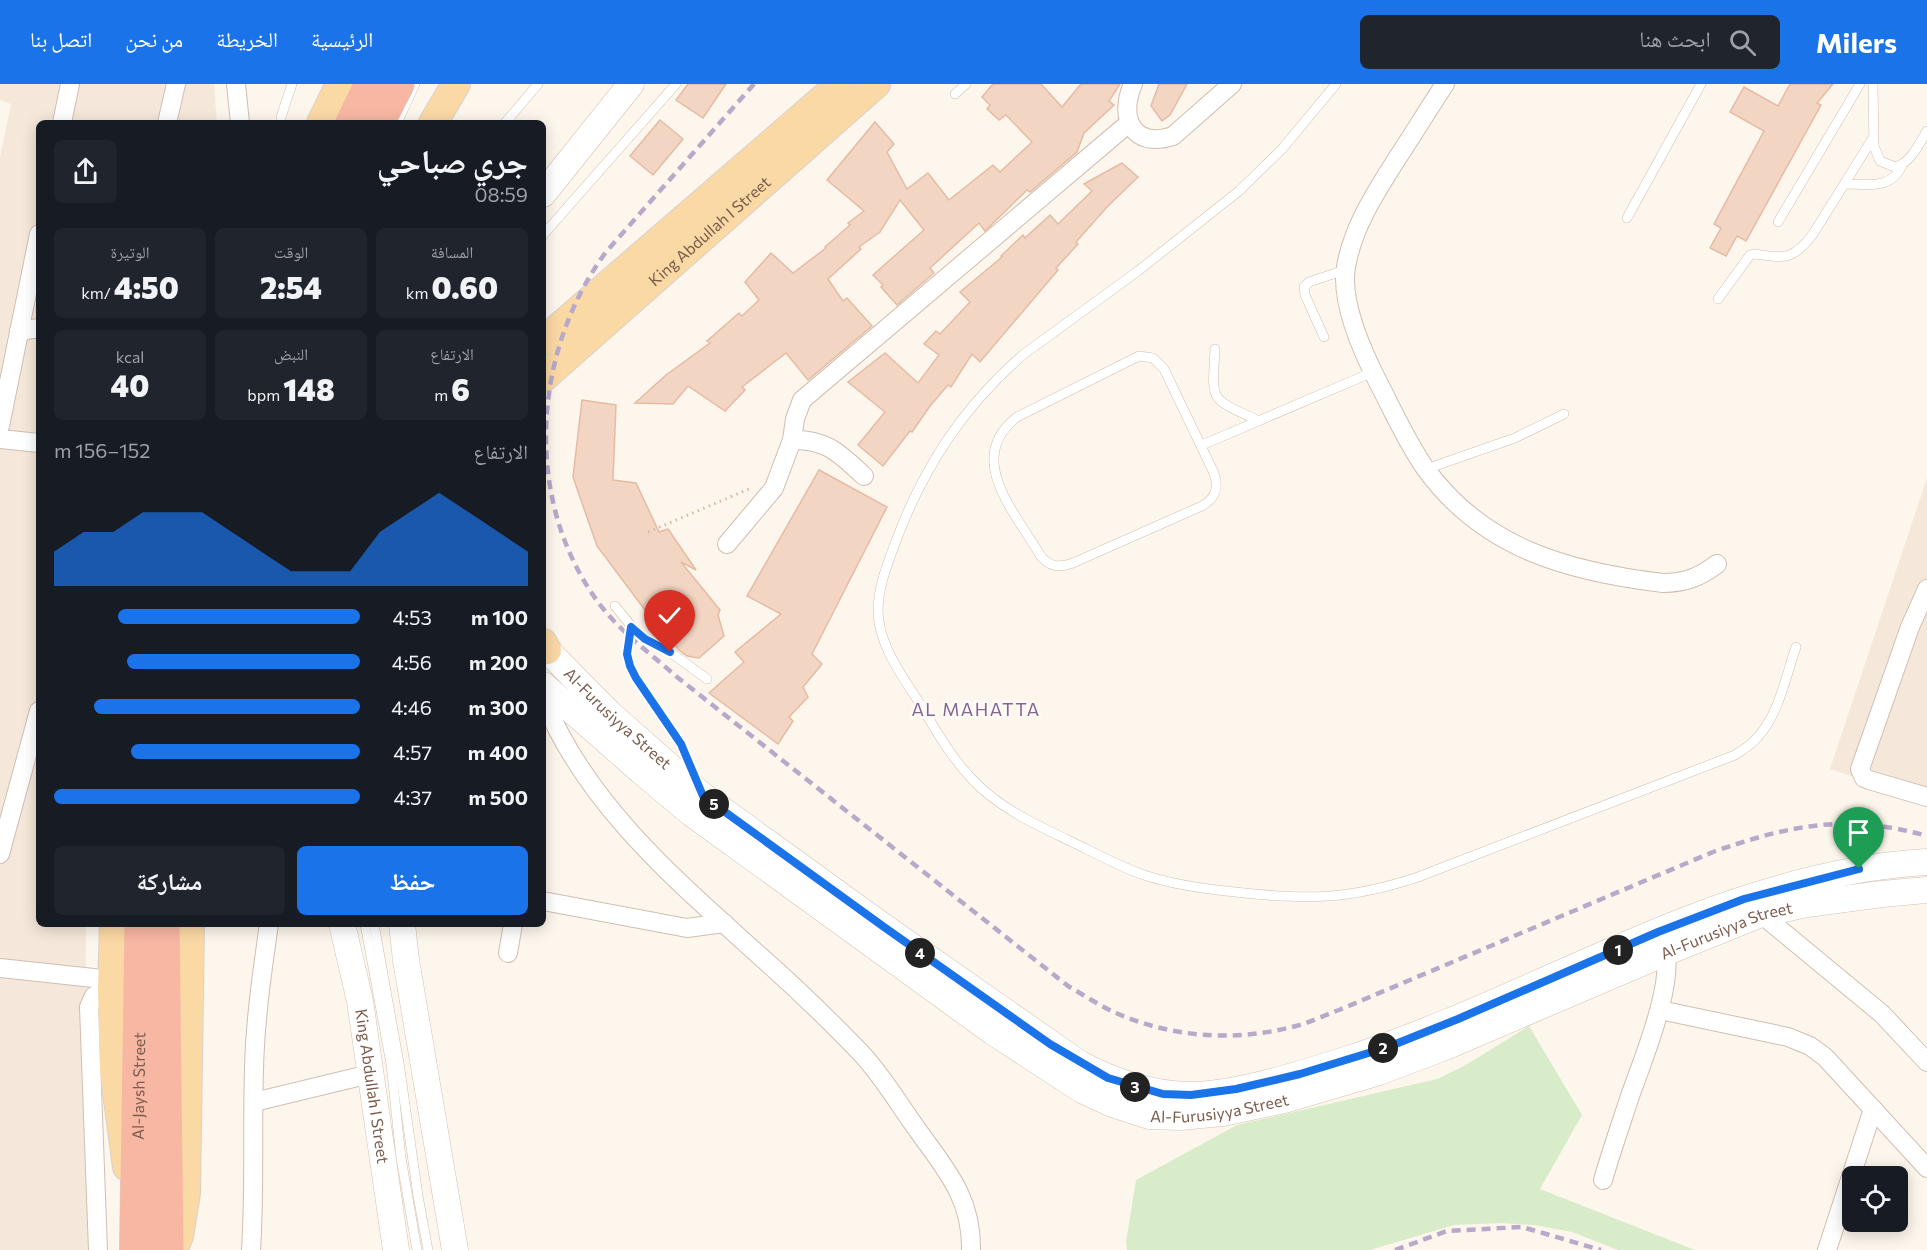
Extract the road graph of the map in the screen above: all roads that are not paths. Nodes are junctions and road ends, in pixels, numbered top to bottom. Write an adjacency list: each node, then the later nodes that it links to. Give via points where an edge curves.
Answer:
1 (70, 84): 26 (street)
2 (176, 84): 27 (street)
3 (236, 84): 28 (street)
4 (292, 84): 25 (lane)
5 (340, 84): 29 (main road)
6 (371, 84): 30 (highway)
7 (398, 84): 31 (highway)
8 (403, 84): 32 (lane)
9 (415, 84): 33 (lane)
10 (456, 84): 34 (main road)
11 (538, 84): 35 (lane)
12 (631, 84): 41 (main road)
13 (676, 84): 44 (lane)
14 (840, 84): 51 (main road, King Abdullah I Street)
15 (876, 84): 54 (main road, King Abdullah I Street)
16 (966, 84): 24 (lane)
17 (1133, 84): 36 (street, via 1127,98)
18 (1232, 84): 36 (street, via 1173,136 1148,139)
19 (1336, 84): 69 (lane, via 1239,191 1008,368 943,444 914,494 879,588 878,614 884,640 896,664 959,764 1005,807 1143,874 1175,884 1287,898 1354,895 1419,877 1735,755 1768,724)
20 (1445, 84): 46 (street, via 1366,208)
21 (1701, 84): 42 (lane)
22 (1860, 84): 43 (lane)
23 (1873, 84): 38 (lane)
24 (955, 94)
25 (281, 117)
26 (63, 120)
27 (168, 120)
28 (240, 120)
29 (322, 120)
30 (353, 120)
31 (380, 120)
32 (387, 120)
33 (398, 120)
34 (435, 120)
35 (508, 120)
36 (1129, 123): 59 (street, via 810,394 797,409)
37 (1927, 130): 39 (lane)
38 (1873, 138): 39 (lane, via 1880,161 1894,167); 40 (lane)
39 (1902, 165): 40 (lane, via 1894,178 1881,184)
40 (1845, 184): 47 (lane, via 1802,248 1786,257 1750,255)
41 (546, 190)
42 (1628, 218)
43 (1778, 222)
44 (546, 232)
45 (36, 249): 49 (street)
46 (1345, 270): 50 (lane, via 1304,287); 53 (street, via 1353,322)
47 (1718, 299)
48 (36, 328): 49 (street)
49 (19, 331): 57 (street)
50 (1324, 337)
51 (546, 338)
52 (1215, 349): 56 (lane, via 1216,397)
53 (1373, 372): 56 (lane); 62 (street)
54 (546, 375)
55 (1564, 414): 62 (lane, via 1515,438)
56 (1259, 421): 61 (lane)
57 (0, 426)
58 (0, 439): 60 (street)
59 (792, 440): 63 (street, via 808,440 832,448); 64 (street, via 779,477 766,498)
60 (36, 442)
61 (1202, 445): 61 (lane, via 1164,369 1146,356 1132,359 1017,417 1005,426 992,453 997,482 1040,555 1054,566 1063,566 1209,502 1217,481)
62 (1426, 469): 65 (street, via 1480,525 1548,560 1663,583 1692,579)
63 (864, 476)
64 (727, 544)
65 (1716, 564)
66 (1927, 589): 76 (street, via 1860,769 1864,778)
67 (615, 606): 68 (lane)
68 (631, 627): 71 (lane); 75 (lane, via 627,654 630,666 681,744)
69 (1796, 647)
70 (546, 648): 75 (main road, Al-Furusiyya Street, via 609,713)
71 (707, 679)
72 (546, 688): 94 (main road, Al-Furusiyya Street, via 691,813 993,1032 1082,1090 1149,1116 1223,1113 1379,1072 1445,1047)
73 (546, 706): 83 (street, via 569,750 612,811 661,865)
74 (36, 720): 77 (street)
75 (703, 796): 94 (main road, Al-Furusiyya Street, via 1058,1049 1108,1078 1163,1094 1236,1089 1300,1074 1388,1047)
76 (1927, 797)
77 (6, 809): 78 (street)
78 (0, 854)
79 (1927, 862): 94 (main road, Al-Furusiyya Street, via 1859,869 1744,899)
80 (1927, 890): 82 (main road, Al-Furusiyya Street, via 1807,904)
81 (546, 902): 83 (street, via 687,928)
82 (1761, 914): 94 (main road, Al-Furusiyya Street); 100 (street, via 1882,1014)
83 (724, 923): 115 (street, via 872,1066 958,1188 967,1215)
84 (114, 927): 97 (main road)
85 (141, 927): 99 (highway, Al-Jaysh Street)
86 (162, 927): 99 (highway, Al-Jaysh Street)
87 (190, 927): 109 (main road, via 186,1193)
88 (269, 927): 102 (street, via 256,1017)
89 (343, 927): 101 (main road, King Abdullah I Street, via 360,1001)
90 (365, 927): 112 (lane, via 390,1055 401,1158)
91 (375, 927): 113 (lane)
92 (402, 927): 114 (main road)
93 (512, 927): 95 (street)
94 (1663, 942): 98 (street, via 1666,973)
95 (508, 953)
96 (0, 968): 97 (street)
97 (112, 984): 99 (main road)
98 (1660, 1010): 103 (street, via 1804,1043 1825,1057); 105 (street)
99 (127, 1061): 106 (street); 107 (highway, Al-Jaysh Street); 108 (highway, Al-Jaysh Street)
100 (1927, 1062)
101 (370, 1074): 102 (street); 111 (main road, King Abdullah I Street)
102 (254, 1102): 110 (street)
103 (1873, 1109): 104 (street); 116 (street)
104 (1927, 1168)
105 (1603, 1180)
106 (98, 1250)
107 (136, 1250)
108 (167, 1250)
109 (173, 1250)
110 (251, 1250)
111 (396, 1250)
112 (417, 1250)
113 (428, 1250)
114 (455, 1250)
115 (971, 1250)
116 (1827, 1250)

